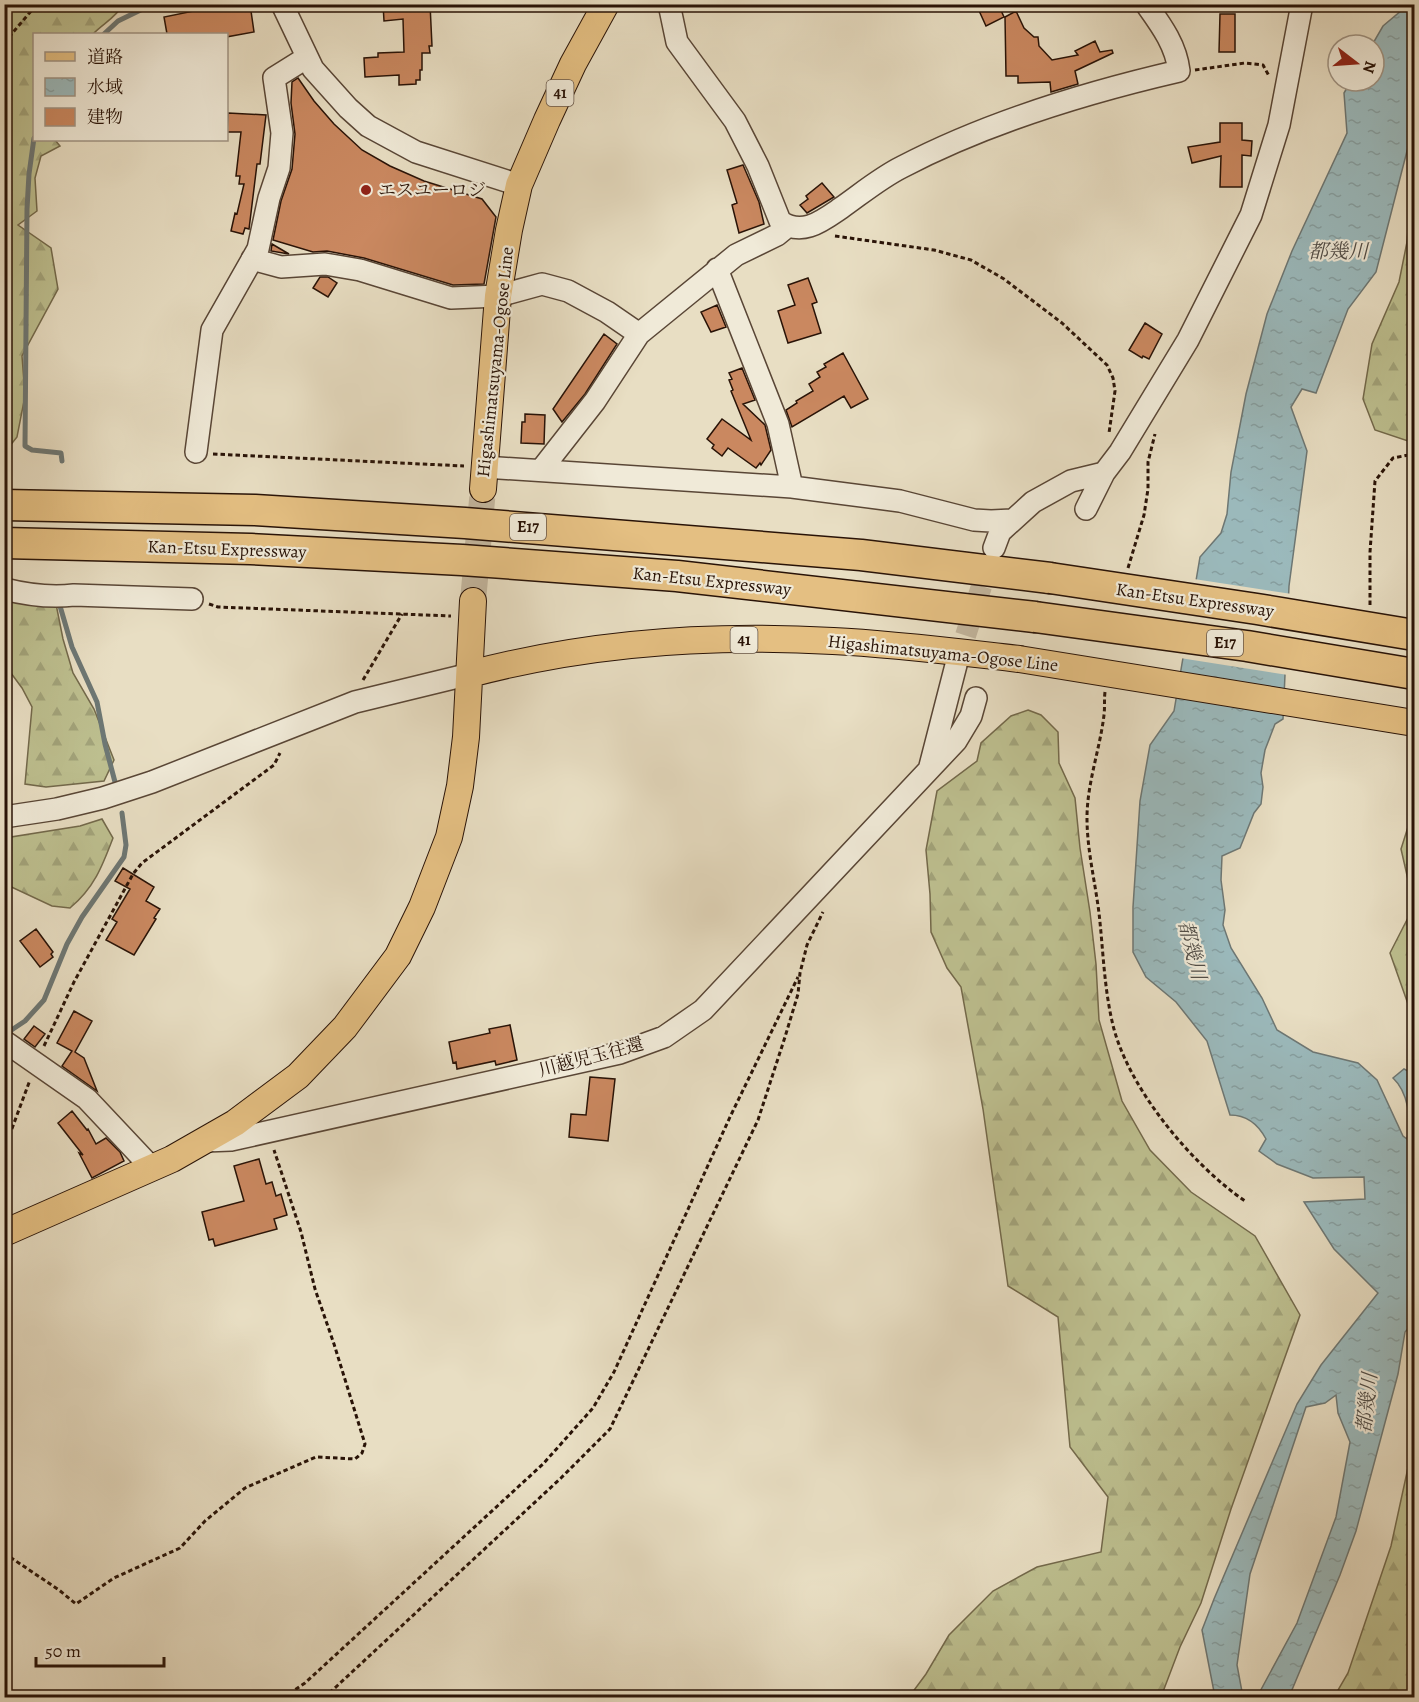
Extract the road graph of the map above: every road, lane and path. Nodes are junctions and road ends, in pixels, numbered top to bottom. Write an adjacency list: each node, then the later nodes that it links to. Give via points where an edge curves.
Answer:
1 (37, 4): 7 (path)
2 (282, 4): 8 (street)
3 (606, 4): 11 (main road, Higashimatsuyama-Ogose Line / 41, via 556,101)
4 (669, 4): 12 (street, via 677,42 735,121 780,221)
5 (1146, 4): 9 (street, via 1173,48)
6 (1302, 4): 17 (street, via 1279,125 1251,215 1188,340)
7 (4, 43)
8 (306, 58): 11 (street, via 348,108 393,141); 13 (street, via 274,78 282,134 279,168)
9 (1179, 71): 10 (path, via 1245,63 1263,65); 12 (street, via 976,132 900,167 828,217)
10 (1273, 85)
11 (519, 185): 15 (main road, Higashimatsuyama-Ogose Line / 41)
12 (796, 228): 14 (street, via 736,255); 18 (path, via 934,250 971,260 1004,279 1062,323 1107,365 1115,391)
13 (252, 259): 15 (street, via 281,267 325,264 360,270 451,298); 19 (street, via 212,330)
14 (717, 269): 16 (street); 24 (street, via 778,424)
15 (498, 296): 16 (street, via 542,284 568,291); 23 (main road, Higashimatsuyama-Ogose Line / 41)
16 (639, 334): 21 (street, via 595,401)
17 (1156, 393): 22 (street); 30 (path, via 1158,415 1148,462 1144,515)
18 (1108, 438)
19 (196, 452): 23 (path)
20 (1414, 454): 33 (path, via 1393,459 1376,481)
21 (541, 470): 23 (street); 24 (street)
22 (1104, 473): 26 (street); 27 (street, via 1071,482 1033,502)
23 (483, 478)
24 (792, 488): 27 (street, via 900,501 974,520)
25 (4, 505): 36 (highway, Kan-Etsu Expressway / E17, bridge, via 255,510 861,555 1050,578)
26 (1086, 509)
27 (1012, 520): 29 (street, via 1000,532)
28 (4, 543): 39 (highway, Kan-Etsu Expressway / E17, bridge, via 251,549 677,576 1247,645)
29 (994, 548)
30 (1127, 570)
31 (4, 589): 32 (street, via 47,597)
32 (192, 599): 35 (path, via 218,607)
33 (1370, 606)
34 (473, 609): 35 (path); 38 (main road)
35 (402, 614): 42 (path, via 359,686)
36 (1414, 635)
37 (956, 665): 45 (street)
38 (470, 674): 42 (street); 43 (main road, Higashimatsuyama-Ogose Line / 41, bridge, via 603,647 724,639 842,641 1019,659); 52 (main road, via 460,786 449,837 398,956 345,1027 298,1076)
39 (1414, 674)
40 (1106, 686): 55 (path, via 1087,816 1112,1022 1141,1091 1221,1184)
41 (976, 698): 45 (street, 川越児玉往還, via 971,716 956,741)
42 (361, 700): 44 (street)
43 (1414, 723)
44 (282, 730): 46 (street, via 104,798); 50 (path, via 281,750 274,765 137,868 74,982)
45 (929, 769): 51 (street, 川越児玉往還, via 703,1010 664,1037 621,1053)
46 (4, 817)
47 (826, 905): 48 (path, via 807,945)
48 (800, 973): 58 (path, via 594,1408 543,1464 305,1683); 59 (path, via 795,1004 758,1120 610,1429)
49 (4, 1041): 50 (street)
50 (36, 1065): 53 (path); 54 (street, via 87,1099)
51 (268, 1131): 52 (street, 川越児玉往還, via 231,1140); 57 (path, via 365,1444 362,1453 355,1459 316,1457 244,1488 180,1548 114,1578 76,1604)
52 (205, 1141): 54 (main road)
53 (4, 1150)
54 (151, 1167): 56 (main road)
55 (1245, 1201)
56 (4, 1233)
57 (4, 1553)
58 (283, 1698)
59 (324, 1698)

